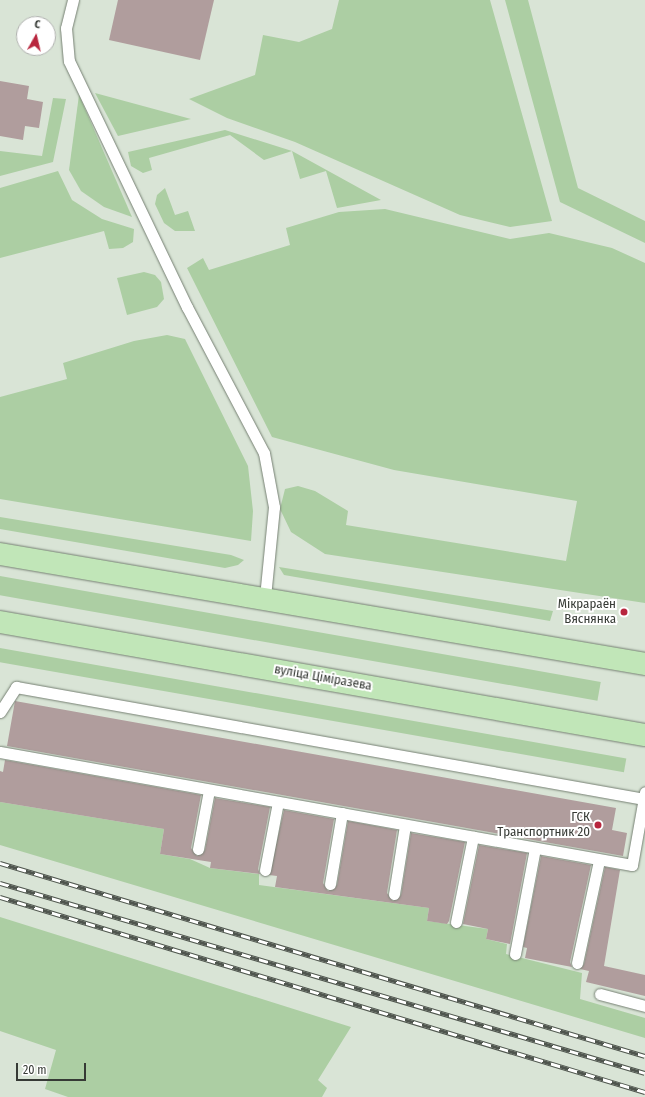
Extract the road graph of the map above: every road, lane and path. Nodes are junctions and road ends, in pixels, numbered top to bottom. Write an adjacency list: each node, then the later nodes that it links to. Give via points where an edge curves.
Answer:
1 (73, 0): 3 (lane, via 66,28 68,61 187,307 264,453 274,507)
2 (0, 554): 3 (main road)
3 (265, 597): 5 (main road)
4 (0, 622): 7 (main road, вуліца Ціміразева)
5 (645, 664)
6 (0, 712): 10 (lane, via 16,687)
7 (645, 735)
8 (0, 752): 9 (lane)
9 (209, 790): 11 (lane); 16 (lane)
10 (644, 796): 17 (lane, via 632,866)
11 (278, 802): 12 (lane); 18 (lane)
12 (342, 813): 13 (lane); 19 (lane)
13 (405, 825): 14 (lane); 20 (lane)
14 (474, 837): 15 (lane); 21 (lane)
15 (535, 848): 17 (lane); 22 (lane)
16 (198, 849)
17 (599, 860): 23 (lane)
18 (265, 870)
19 (330, 884)
20 (394, 894)
21 (456, 922)
22 (515, 954)
23 (577, 963)
24 (600, 994): 25 (lane)
25 (645, 1006)

